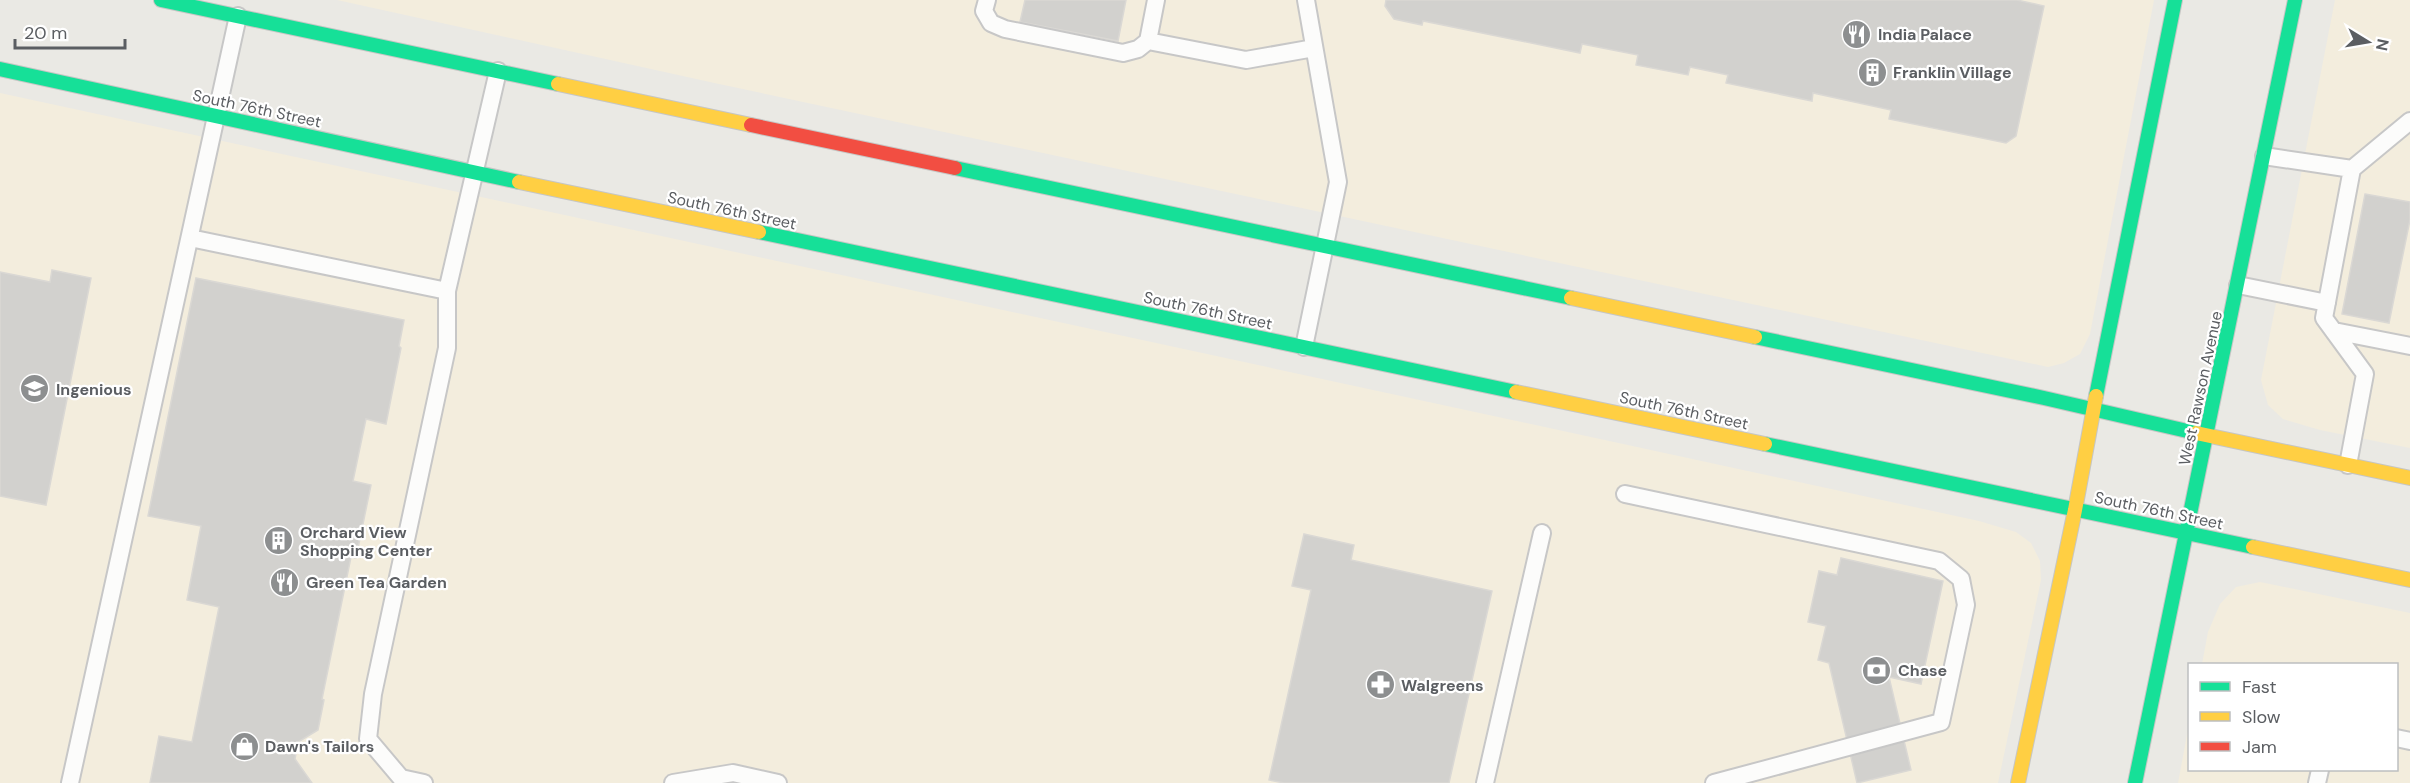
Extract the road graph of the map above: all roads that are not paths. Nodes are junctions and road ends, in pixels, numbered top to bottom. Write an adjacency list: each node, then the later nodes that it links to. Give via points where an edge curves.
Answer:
1 (161, 0): 7 (main road)
2 (987, 0): 8 (lane, via 984,10 991,23 1005,29 1123,52 1138,49)
3 (1156, 0): 8 (lane)
4 (1306, 0): 9 (lane)
5 (2175, 0): 25 (main road)
6 (2295, 0): 14 (main road, West Rawson Avenue)
7 (238, 16): 11 (main road); 12 (lane)
8 (1148, 41): 9 (lane, via 1246,60)
9 (1314, 48): 18 (lane, via 1338,182)
10 (0, 69): 12 (main road, South 76th Street)
11 (498, 71): 16 (lane); 18 (main road)
12 (217, 116): 16 (main road, South 76th Street); 17 (lane)
13 (2410, 121): 15 (lane)
14 (2264, 156): 15 (lane); 19 (main road, West Rawson Avenue)
15 (2352, 169): 21 (lane)
16 (473, 172): 20 (lane); 24 (main road, South 76th Street)
17 (190, 238): 20 (lane); 34 (lane)
18 (1325, 246): 24 (lane); 25 (main road)
19 (2238, 285): 21 (lane); 26 (main road, West Rawson Avenue)
20 (447, 291): 35 (lane, via 447,348 373,694 368,739 401,778)
21 (2327, 303): 22 (lane, via 2324,318)
22 (2334, 331): 23 (lane); 27 (lane, via 2365,374)
23 (2410, 346)
24 (1304, 347): 30 (main road, South 76th Street)
25 (2093, 409): 26 (main road); 30 (main road)
26 (2207, 436): 27 (main road); 32 (main road, West Rawson Avenue)
27 (2348, 465): 28 (main road)
28 (2410, 478)
29 (1625, 494): 39 (lane, via 1939,561 1961,579 1966,605 1941,722)
30 (2075, 510): 32 (main road, South 76th Street); 40 (main road)
31 (1542, 533): 38 (lane)
32 (2187, 533): 33 (main road, South 76th Street); 41 (main road, West Rawson Avenue)
33 (2410, 580)
34 (70, 783)
35 (424, 783)
36 (674, 783): 37 (lane, via 732,773)
37 (778, 783)
38 (1485, 783)
39 (1714, 783)
40 (2018, 783)
41 (2135, 783)

